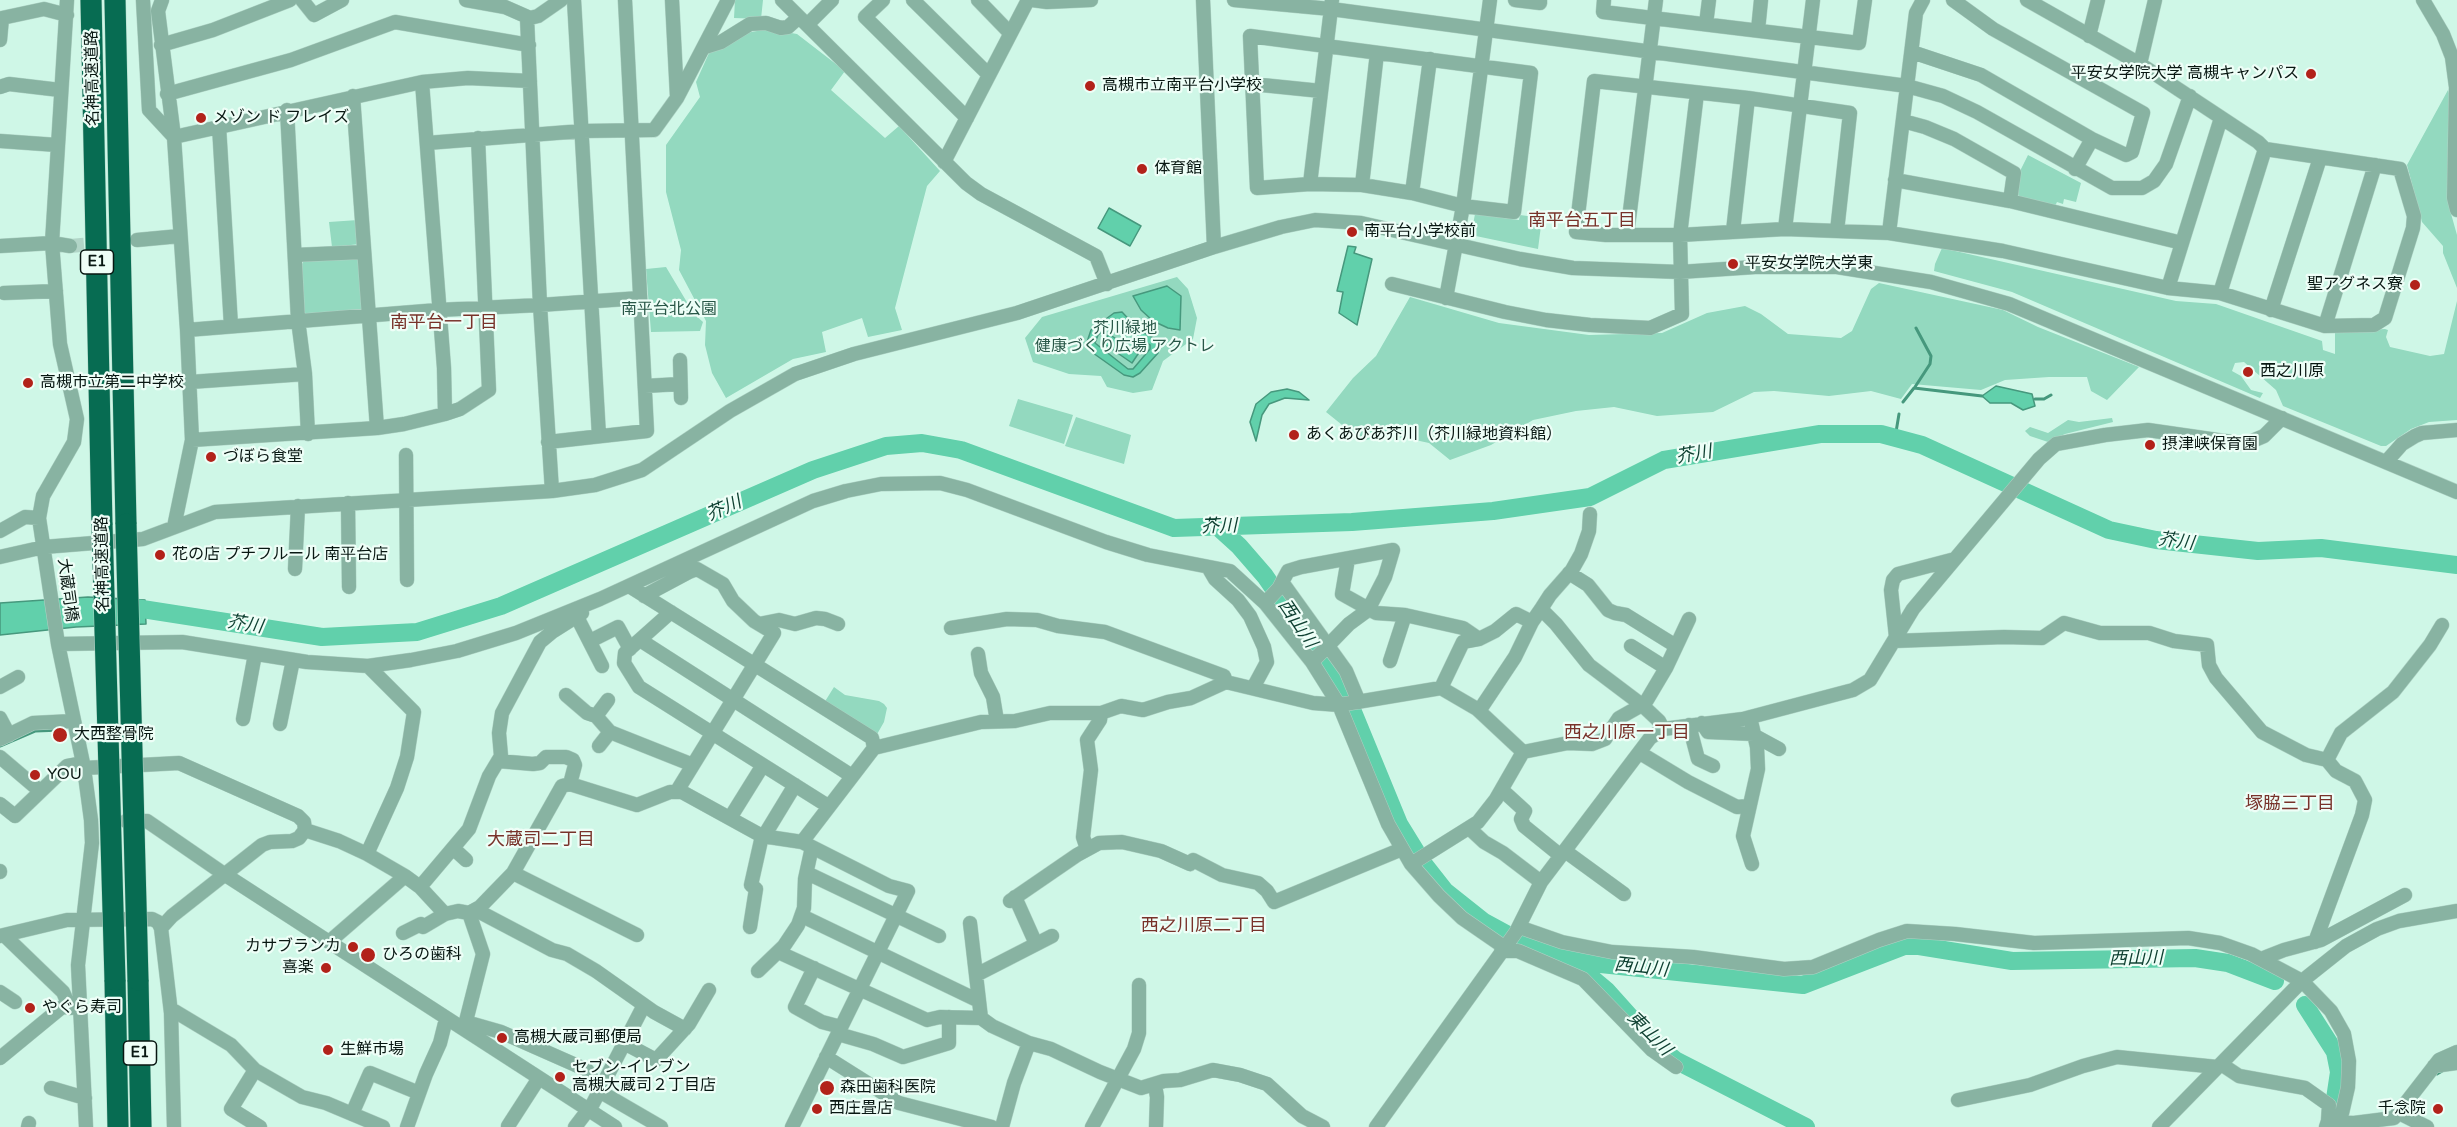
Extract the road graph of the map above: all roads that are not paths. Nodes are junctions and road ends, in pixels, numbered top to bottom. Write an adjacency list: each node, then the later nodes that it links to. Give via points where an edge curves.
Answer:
1 (67, 0): 41 (street)
2 (91, 0): 342 (highway, 名神高速道路 / E1, bridge)
3 (115, 0): 343 (highway, 名神高速道路 / E1, bridge)
4 (143, 0): 87 (street, via 149,110)
5 (162, 0): 52 (street, via 158,11)
6 (290, 0): 52 (street)
7 (302, 0): 8 (street, via 314,15)
8 (342, 0)
9 (466, 0): 42 (street, via 508,8)
10 (561, 0): 42 (street, via 538,16)
11 (574, 0): 85 (street)
12 (625, 0): 84 (street)
13 (672, 0): 76 (street)
14 (728, 0): 55 (street)
15 (782, 0): 44 (street)
16 (832, 0): 44 (street)
17 (883, 0): 80 (street, via 865,18)
18 (913, 0): 63 (street)
19 (978, 0): 48 (street)
20 (1028, 0): 48 (street)
21 (1032, 0): 22 (street)
22 (1090, 0)
23 (1203, 0): 118 (street)
24 (1234, 0): 40 (street)
25 (1490, 0): 47 (street)
26 (1515, 0): 27 (street)
27 (1540, 0)
28 (1604, 0): 43 (street, via 1603,12)
29 (1656, 0): 43 (street)
30 (1709, 0): 45 (street)
31 (1761, 0): 46 (street)
32 (1813, 0): 50 (street)
33 (1865, 0): 50 (street, via 1859,43)
34 (1923, 0): 57 (street, via 1916,13)
35 (1953, 0): 89 (street, via 1993,29 2143,113 2132,152 2126,156)
36 (2027, 0): 49 (street)
37 (2098, 0): 49 (street)
38 (2155, 0): 60 (street)
39 (2423, 0): 104 (street, via 2452,57 2456,87)
40 (1331, 5): 47 (street); 54 (street)
41 (67, 15): 51 (street, via 44,9 2,18); 70 (street)
42 (527, 18): 53 (street)
43 (1654, 18): 45 (street); 56 (street)
44 (803, 21): 55 (street, via 781,28 766,23 750,24 722,42); 95 (street)
45 (1706, 24): 46 (street)
46 (1758, 30): 50 (street)
47 (1486, 31): 56 (street); 61 (street)
48 (1010, 33): 63 (street)
49 (2089, 36): 60 (street)
50 (1808, 37): 62 (street)
51 (0, 40)
52 (161, 45): 73 (street)
53 (529, 45): 64 (street); 73 (street, via 395,22 291,60)
54 (1326, 46): 58 (street); 66 (street, via 1250,36); 71 (street)
55 (705, 47): 76 (street)
56 (1651, 52): 62 (street); 69 (street)
57 (1912, 52): 67 (street); 89 (street, via 1981,75)
58 (1377, 53): 59 (street); 100 (street)
59 (1430, 59): 61 (street); 101 (street)
60 (2140, 64): 75 (street)
61 (1482, 65): 103 (street); 103 (street, via 1531,72 1514,212)
62 (1804, 71): 67 (street); 78 (street)
63 (989, 75): 80 (street)
64 (530, 81): 65 (street, via 468,78); 86 (street)
65 (422, 82): 74 (street); 91 (street)
66 (1252, 84): 71 (street); 99 (street, via 1257,188)
67 (1907, 86): 82 (street); 97 (street, via 1943,96 1977,112)
68 (0, 87): 70 (street, via 9,84)
69 (1646, 87): 72 (street); 109 (street); 109 (street, via 1594,81 1576,232)
70 (60, 90): 92 (street)
71 (1321, 91): 99 (street)
72 (1697, 93): 77 (street); 110 (street)
73 (167, 94): 87 (street)
74 (353, 96): 79 (street); 119 (street)
75 (2190, 96): 81 (street); 97 (street, via 2166,164 2154,181 2142,188 2112,188)
76 (677, 98): 84 (street, via 654,130)
77 (1748, 98): 78 (street); 106 (street)
78 (1801, 105): 105 (street); 107 (street, via 1850,113)
79 (287, 110): 83 (street); 120 (street)
80 (968, 118): 95 (street)
81 (2221, 118): 93 (street); 114 (street)
82 (1903, 121): 98 (street); 102 (street, via 1954,139 2014,173)
83 (219, 126): 87 (street); 137 (street)
84 (631, 129): 85 (street); 128 (street)
85 (582, 131): 86 (street); 130 (street)
86 (532, 135): 88 (street); 131 (street)
87 (174, 137): 111 (street)
88 (478, 138): 91 (street); 132 (street)
89 (2092, 139): 97 (street)
90 (0, 141): 92 (street)
91 (427, 142): 133 (street)
92 (57, 146): 113 (street)
93 (2265, 150): 94 (street); 127 (street)
94 (2320, 158): 96 (street); 134 (street)
95 (945, 162): 122 (street, via 981,194 1096,256)
96 (2375, 165): 138 (street); 138 (street, via 2400,169 2414,216 2413,228 2385,318 2374,325)
97 (2075, 168)
98 (1895, 180): 102 (street); 108 (street)
99 (1310, 184): 100 (street)
100 (1362, 185): 101 (street)
101 (1412, 193): 103 (street)
102 (2010, 201): 114 (street)
103 (1463, 206): 115 (street)
104 (2457, 210)
105 (1785, 229): 106 (street); 107 (street)
106 (1733, 231): 110 (street)
107 (1837, 231): 108 (street)
108 (1888, 233): 124 (street, via 2003,251)
109 (1627, 235): 110 (street)
110 (1680, 235): 121 (street)
111 (180, 236): 112 (street); 139 (street)
112 (137, 240)
113 (52, 243): 116 (street); 117 (street); 125 (street)
114 (2182, 243): 124 (street)
115 (1457, 245): 118 (street, via 1360,223 1315,220); 121 (street, via 1573,268); 129 (street)
116 (0, 246)
117 (70, 246)
118 (1214, 247): 122 (street)
119 (364, 252): 120 (street); 135 (street)
120 (295, 255): 136 (street)
121 (1680, 272): 129 (street, via 1682,314 1650,328 1546,320); 147 (street, via 1837,267 1932,282 2009,304)
122 (1107, 284): 156 (street, via 795,374 730,411 642,470 596,484)
123 (1392, 284): 129 (street)
124 (2168, 288): 127 (street)
125 (56, 291): 126 (street); 162 (street, via 60,344 77,419 74,442 43,496)
126 (4, 293)
127 (2220, 293): 134 (street)
128 (640, 297): 130 (street); 144 (street)
129 (1446, 298)
130 (590, 300): 131 (street); 151 (street)
131 (540, 305): 132 (street); 153 (street)
132 (485, 308): 133 (street); 146 (street, via 489,390)
133 (438, 310): 135 (street); 146 (street)
134 (2271, 310): 138 (street)
135 (369, 316): 136 (street); 148 (street)
136 (298, 320): 137 (street); 141 (street)
137 (231, 326): 139 (street)
138 (2325, 326)
139 (188, 330): 142 (street)
140 (680, 360): 143 (street)
141 (305, 374): 142 (street); 150 (street)
142 (190, 382): 152 (street)
143 (680, 384): 144 (street); 145 (street)
144 (645, 386): 151 (street, via 647,431)
145 (681, 398)
146 (445, 414): 148 (street)
147 (2282, 418): 155 (street); 168 (street, via 2264,436 2246,444 2148,430 2056,444)
148 (377, 428): 150 (street)
149 (2457, 430): 155 (street, via 2415,436)
150 (308, 434): 152 (street)
151 (599, 436): 153 (street)
152 (192, 440): 163 (street)
153 (548, 442): 156 (street)
154 (406, 455): 158 (street)
155 (2386, 462): 157 (street)
156 (552, 491): 158 (street)
157 (2457, 492)
158 (405, 499): 159 (street); 173 (street)
159 (348, 503): 160 (street); 176 (street)
160 (298, 506): 163 (street, via 216,512); 171 (street)
161 (1590, 514): 172 (street, via 1586,542)
162 (39, 518): 164 (street, via 25,517); 165 (street, 大蔵司橋)
163 (174, 527): 165 (street, via 143,539)
164 (0, 531)
165 (44, 547): 166 (street); 193 (street, 大蔵司橋)
166 (0, 557)
167 (1348, 559): 174 (street, via 1288,571); 181 (street, via 1342,594); 181 (street, via 1393,550)
168 (1955, 559): 192 (street, via 1913,609); 192 (street, via 1898,574 1893,580)
169 (686, 566): 170 (street, via 813,501 881,483 917,482 967,490 1106,542); 175 (street); 177 (street); 187 (street, via 723,584 734,601)
170 (1208, 567): 179 (street, via 1230,571); 211 (street, via 1250,616 1264,647 1268,662)
171 (295, 569)
172 (1569, 573): 180 (street); 197 (street, via 1588,585 1608,610 1626,615)
173 (407, 580)
174 (1281, 585): 179 (street); 198 (street)
175 (629, 586): 177 (street); 178 (street)
176 (349, 587)
177 (644, 596): 182 (street)
178 (600, 599): 184 (street); 205 (street, via 516,633 457,651)
179 (1266, 601): 202 (street)
180 (1541, 609): 186 (street); 218 (street, via 1589,665)
181 (1368, 610): 183 (street); 198 (street)
182 (671, 612): 195 (street); 204 (street)
183 (1405, 615): 191 (street, via 1463,628); 203 (street)
184 (578, 617): 194 (street); 241 (street, via 540,642 502,713)
185 (1689, 619): 197 (street)
186 (1532, 622): 191 (street, via 1516,614 1495,632); 219 (street, via 1515,657)
187 (759, 624): 188 (street, via 779,620 795,624 816,618); 204 (street, via 774,633)
188 (838, 624)
189 (2442, 625): 240 (street, via 2393,692 2341,733)
190 (951, 628): 209 (street, via 1007,619 1105,632 1224,676)
191 (1479, 639): 212 (street, via 1463,642)
192 (1895, 639): 222 (street, via 1870,680 1853,690); 240 (street, via 2042,638 2064,623 2100,633 2149,633 2207,645 2209,665 2216,678 2262,732 2306,755)
193 (57, 641): 199 (street, via 182,642); 225 (street, 大蔵司橋)
194 (590, 641): 195 (street, via 618,627); 206 (street)
195 (635, 645): 215 (street); 231 (street, via 625,653 624,663 639,687)
196 (1631, 646): 207 (street)
197 (1676, 646): 207 (street)
198 (1329, 647): 202 (street); 216 (street, via 1346,671)
199 (255, 654): 201 (street); 224 (street)
200 (978, 654): 226 (street)
201 (293, 660): 205 (street); 227 (street)
202 (1312, 661): 217 (street)
203 (1390, 661)
204 (755, 664): 215 (street); 235 (street, via 872,738)
205 (368, 666): 264 (street, via 414,712 398,788)
206 (602, 666)
207 (1666, 668): 218 (street)
208 (18, 677): 210 (street)
209 (1226, 682): 211 (street); 220 (street, via 1191,698 1143,710 1114,706)
210 (0, 687)
211 (1253, 688): 217 (street, via 1313,703)
212 (1441, 688): 216 (street); 219 (street)
213 (566, 695): 221 (street, via 587,714)
214 (608, 700): 221 (street)
215 (733, 700): 231 (street); 246 (street)
216 (1359, 702): 217 (street)
217 (1341, 705): 263 (street, via 1388,824)
218 (1642, 705): 229 (street); 237 (street, via 1619,718 1599,743 1568,743)
219 (1479, 711): 237 (street)
220 (1101, 713): 226 (street, via 1050,713); 262 (street, via 1087,740 1091,770 1083,837)
221 (596, 716): 230 (street)
222 (1750, 717): 228 (street); 232 (street)
223 (0, 718): 233 (street)
224 (243, 719)
225 (73, 721): 233 (street, via 33,723); 244 (street, 大蔵司橋)
226 (997, 721): 235 (street)
227 (280, 724)
228 (1696, 724): 229 (street); 232 (street, via 1708,732); 245 (street, via 1698,759)
229 (1663, 729): 238 (street, via 1650,738)
230 (610, 732): 234 (street); 242 (street)
231 (713, 733): 242 (street); 243 (street)
232 (1754, 735): 236 (street); 254 (street, via 1758,769)
233 (4, 737)
234 (599, 746)
235 (874, 748): 246 (street)
236 (1779, 749)
237 (1523, 752): 249 (street)
238 (1640, 753): 254 (street, via 1737,807); 265 (street)
239 (0, 757): 250 (street)
240 (2327, 760): 293 (street, via 2336,771 2355,781 2365,800)
241 (498, 762): 247 (street, via 533,764 546,757 566,757 576,765); 261 (street, via 469,829)
242 (693, 765): 251 (street)
243 (763, 765): 248 (street); 255 (street)
244 (84, 766): 250 (street, via 67,766); 256 (street, 大蔵司橋); 258 (street, via 179,763 298,816)
245 (1713, 766)
246 (852, 776): 253 (street)
247 (570, 784): 251 (street, via 637,805); 269 (street, via 562,786)
248 (795, 785): 253 (street); 259 (street)
249 (1502, 790): 257 (street, via 1489,810); 265 (street, via 1525,811 1521,819 1524,826)
250 (40, 791): 252 (street, via 15,816)
251 (677, 791): 255 (street)
252 (0, 804)
253 (828, 806): 260 (street)
254 (1748, 806): 268 (street, via 1743,836)
255 (730, 818): 259 (street)
256 (91, 820): 271 (street, via 147,821); 282 (street, 大蔵司橋)
257 (1469, 828): 267 (street); 273 (street)
258 (305, 830): 264 (street); 271 (street, via 296,840 265,844)
259 (763, 836): 260 (street); 284 (street, via 751,885 756,889)
260 (807, 844): 270 (street); 281 (street, via 889,886 908,891)
261 (454, 849): 266 (street); 274 (street)
262 (1087, 849): 263 (street, via 1099,843 1122,842 1161,850 1222,875 1258,883 1274,902); 294 (street, via 1012,899)
263 (1402, 849): 267 (street)
264 (367, 854): 272 (street)
265 (1563, 854): 273 (street); 275 (street)
266 (466, 860)
267 (1417, 860): 295 (street, via 1439,896)
268 (1752, 864)
269 (513, 873): 278 (street); 288 (street)
270 (807, 873): 280 (street); 281 (street)
271 (224, 874): 285 (street); 292 (street)
272 (405, 876): 274 (street); 292 (street)
273 (1541, 882): 286 (street)
274 (420, 887): 279 (street)
275 (1624, 894)
276 (2405, 895): 293 (street)
277 (2457, 910): 302 (street, via 2410,918 2377,929 2346,946)
278 (473, 911): 279 (street); 309 (street, via 567,954); 315 (street, via 483,954)
279 (445, 914): 287 (street)
280 (802, 916): 296 (street); 297 (street)
281 (896, 916): 290 (street); 297 (street)
282 (83, 920): 285 (street, via 152,919); 289 (street, via 67,920); 310 (street, 大蔵司橋)
283 (970, 923): 301 (street)
284 (750, 927)
285 (161, 928): 311 (street)
286 (1517, 930): 295 (street); 298 (street, via 1612,952 1784,969 1813,967 1907,931 2034,943 2188,938 2220,943)
287 (403, 933)
288 (637, 935)
289 (2, 936): 310 (street)
290 (939, 936)
291 (1052, 936): 294 (street)
292 (329, 942): 314 (street)
293 (2315, 942): 298 (street)
294 (1036, 944): 301 (street)
295 (1503, 949): 326 (street, via 1518,951 1583,979 1652,1050); 357 (street)
296 (778, 952): 299 (street); 300 (street)
297 (879, 952): 304 (street); 307 (street)
298 (2261, 959): 302 (street)
299 (814, 968): 304 (street); 317 (street, via 795,1007)
300 (758, 971)
301 (976, 975): 307 (street)
302 (2302, 981): 324 (street); 339 (street, via 2331,1011 2347,1042 2348,1087)
303 (1139, 985): 329 (street, via 1138,1034)
304 (860, 989): 312 (street, via 927,1020); 317 (street)
305 (709, 990): 316 (street)
306 (0, 992): 308 (street)
307 (980, 1001): 313 (street)
308 (15, 1002)
309 (644, 1005): 316 (street); 318 (street)
310 (75, 1008): 322 (street, via 62,1007); 334 (street, 大蔵司橋)
311 (171, 1009): 327 (street, via 231,1045); 344 (street)
312 (949, 1017): 313 (street); 317 (street, via 949,1043 903,1057)
313 (981, 1018): 319 (street)
314 (446, 1019): 315 (street); 333 (street)
315 (465, 1026): 328 (street); 332 (street, via 501,1032 587,1070)
316 (691, 1027): 318 (street, via 656,1060)
317 (840, 1030): 321 (street)
318 (624, 1043): 332 (street)
319 (1029, 1043): 329 (street); 353 (street)
320 (2457, 1052): 325 (street)
321 (826, 1057): 351 (street); 352 (street, via 899,1103)
322 (0, 1058)
323 (2457, 1063): 325 (street)
324 (2219, 1066): 335 (street, via 2117,1057 2030,1085); 339 (street, via 2239,1076 2305,1088 2330,1105); 358 (street)
325 (2434, 1066): 337 (street)
326 (1676, 1067)
327 (255, 1070): 338 (street, via 302,1097); 345 (street, via 231,1109)
328 (539, 1078): 336 (street); 340 (street)
329 (1116, 1078): 330 (street, via 1141,1088); 354 (street)
330 (1155, 1085): 355 (street); 356 (street, via 1223,1070 1267,1084 1302,1116)
331 (51, 1088): 334 (street)
332 (599, 1091): 336 (street); 350 (street)
333 (419, 1094): 338 (street, via 370,1073); 347 (street)
334 (85, 1098): 341 (street, 大蔵司橋)
335 (1958, 1100)
336 (588, 1110): 348 (street); 349 (street)
337 (2399, 1113): 339 (street, via 2389,1119); 359 (street)
338 (352, 1114): 346 (street)
339 (2331, 1123)
340 (508, 1126)
341 (86, 1127)
342 (118, 1127)
343 (141, 1127)
344 (174, 1127)
345 (260, 1127)
346 (383, 1127)
347 (407, 1127)
348 (575, 1127)
349 (615, 1127)
350 (661, 1127)
351 (792, 1127)
352 (992, 1127)
353 (1002, 1127)
354 (1092, 1127)
355 (1156, 1127)
356 (1323, 1127)
357 (1376, 1127)
358 (2159, 1127)
359 (2427, 1127)

